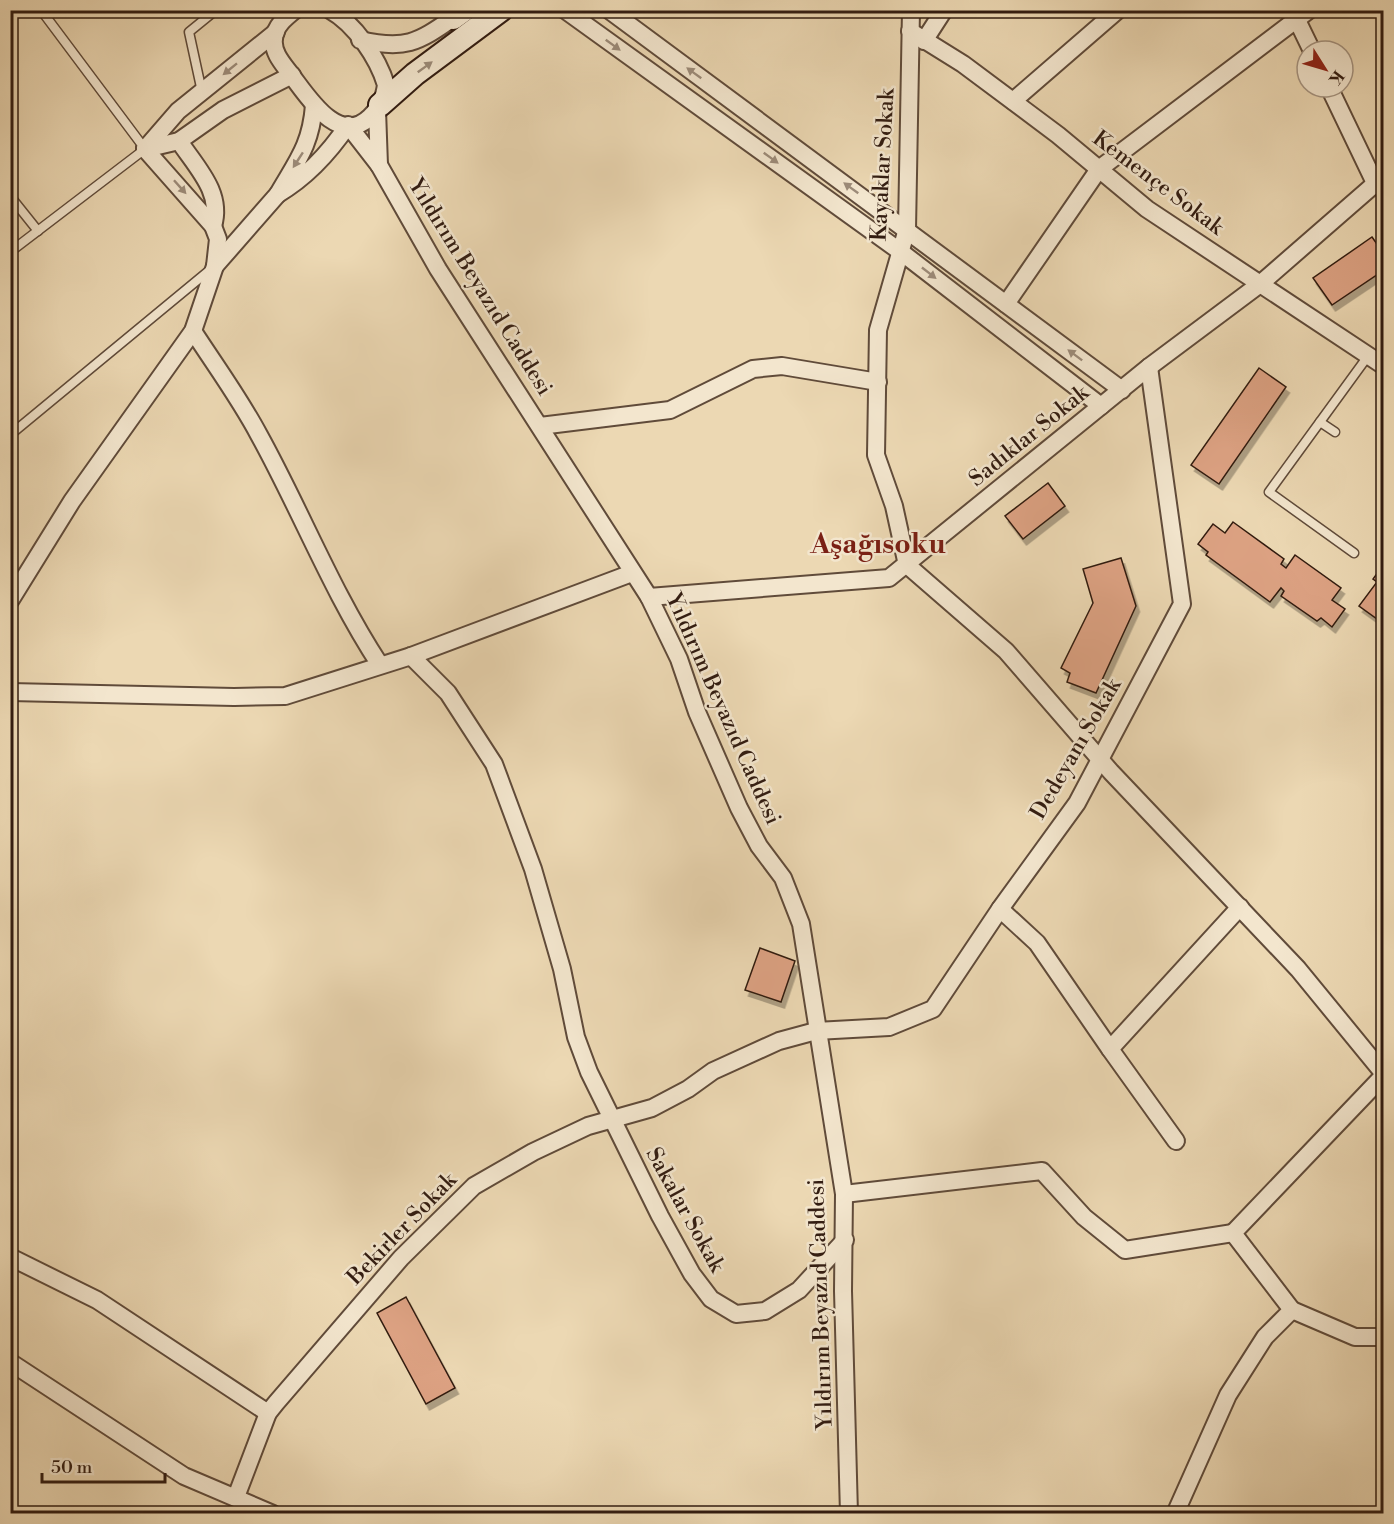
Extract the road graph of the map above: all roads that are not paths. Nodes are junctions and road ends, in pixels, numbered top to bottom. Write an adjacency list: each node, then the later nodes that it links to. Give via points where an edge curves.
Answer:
1 (41, 10): 25 (lane)
2 (216, 10): 18 (lane, via 189,32)
3 (330, 10): 12 (street)
4 (501, 10): 22 (main road, one-way to 4, via 415,74)
5 (565, 10): 35 (street, one-way to 35)
6 (609, 10): 32 (street, one-way to 6)
7 (911, 10): 14 (street, Kayaklar Sokak)
8 (944, 10): 14 (street)
9 (1118, 10): 20 (street)
10 (459, 14): 16 (street, via 407,45)
11 (1298, 14): 15 (street); 27 (street)
12 (344, 16): 16 (street)
13 (283, 18): 17 (street, via 273,41 276,53); 18 (street, one-way to 18)
14 (917, 36): 20 (street, Kemençe Sokak); 32 (street, Kayaklar Sokak)
15 (1307, 39)
16 (360, 40): 22 (street, via 383,73 386,85)
17 (292, 75): 21 (street); 24 (street, via 223,110)
18 (202, 92): 25 (street, via 178,111)
19 (1335, 99): 28 (street)
20 (1013, 101): 27 (street, Kemençe Sokak)
21 (314, 105): 23 (street, via 330,120); 29 (street, one-way to 29, via 313,128 306,147)
22 (378, 108): 23 (street, via 366,120); 26 (street)
23 (348, 125): 26 (street, Yıldırım Beyazıd Caddesi); 29 (street, via 333,147 298,182)
24 (179, 141): 25 (street); 31 (street, via 214,194 218,211)
25 (145, 148): 31 (street, one-way to 31); 33 (lane)
26 (379, 165): 47 (street, Yıldırım Beyazıd Caddesi, via 438,268)
27 (1099, 169): 37 (street, Kemençe Sokak, via 1147,209); 38 (street)
28 (1379, 180): 37 (street, Sadıklar Sokak)
29 (278, 194): 36 (street)
30 (10, 196): 33 (lane)
31 (213, 226): 36 (street, via 218,238)
32 (907, 229): 35 (street, Kayaklar Sokak); 38 (street)
33 (38, 231): 34 (lane)
34 (10, 252)
35 (902, 252): 43 (street, Kayaklar Sokak, via 878,330); 45 (street, one-way to 45)
36 (215, 266): 39 (street); 49 (lane)
37 (1260, 284): 40 (street, Kemençe Sokak); 42 (street, Sadıklar Sokak)
38 (1006, 304): 44 (street, one-way to 38)
39 (193, 331): 54 (street, via 72,501); 56 (street, via 258,433 343,604)
40 (1368, 356): 41 (street, Kemençe Sokak); 46 (lane)
41 (1383, 366)
42 (1149, 367): 44 (street, Sadıklar Sokak); 58 (street, Dedeyanı Sokak, via 1182,604)
43 (878, 382): 47 (street, via 782,366 753,369 670,410); 51 (street, Kayaklar Sokak, via 876,456 894,506)
44 (1122, 390): 45 (street, Sadıklar Sokak)
45 (1101, 406): 51 (street, Sadıklar Sokak)
46 (1320, 422): 48 (lane); 50 (lane, via 1269,492)
47 (540, 426): 52 (street, Yıldırım Beyazıd Caddesi)
48 (1335, 432)
49 (10, 435)
50 (1354, 553)
51 (907, 565): 53 (street, Sadıklar Sokak, via 889,578); 58 (street, via 1006,651)
52 (632, 573): 53 (street, Yıldırım Beyazıd Caddesi); 55 (street)
53 (649, 597): 61 (street, Yıldırım Beyazıd Caddesi, via 679,659 697,712 739,808 759,846 783,878 803,934)
54 (10, 601)
55 (411, 656): 56 (street); 64 (street, Sakalar Sokak, via 448,693 494,764 533,869 562,969 576,1037)
56 (380, 665): 57 (street, via 285,696)
57 (10, 692)
58 (1100, 760): 59 (street); 60 (street, Dedeyanı Sokak, via 1077,803)
59 (1240, 907): 62 (street); 63 (street, via 1298,969)
60 (1000, 909): 61 (street, Dedeyanı Sokak, via 933,1009 889,1027); 62 (street, via 1038,943)
61 (816, 1030): 64 (street, Bekirler Sokak, via 753,1052 652,1108); 66 (street, Yıldırım Beyazıd Caddesi)
62 (1110, 1049): 65 (street)
63 (1383, 1075): 67 (street)
64 (612, 1122): 68 (street, Sakalar Sokak, via 692,1274 711,1299 736,1314 765,1311 799,1290); 73 (street, Bekirler Sokak, via 588,1126 474,1186 401,1258)
65 (1176, 1141)
66 (844, 1194): 67 (street, via 1042,1171 1084,1217 1125,1250); 68 (street, Yıldırım Beyazıd Caddesi)
67 (1233, 1233): 70 (street)
68 (845, 1240): 76 (street, Yıldırım Beyazıd Caddesi)
69 (10, 1257): 73 (street, via 97,1300)
70 (1292, 1310): 71 (street, via 1355,1337); 77 (street, via 1265,1337 1228,1395)
71 (1383, 1338)
72 (10, 1362): 74 (street, via 184,1476)
73 (268, 1413): 74 (street, Bekirler Sokak)
74 (236, 1497): 75 (street)
75 (273, 1514)
76 (849, 1514)
77 (1175, 1514)

